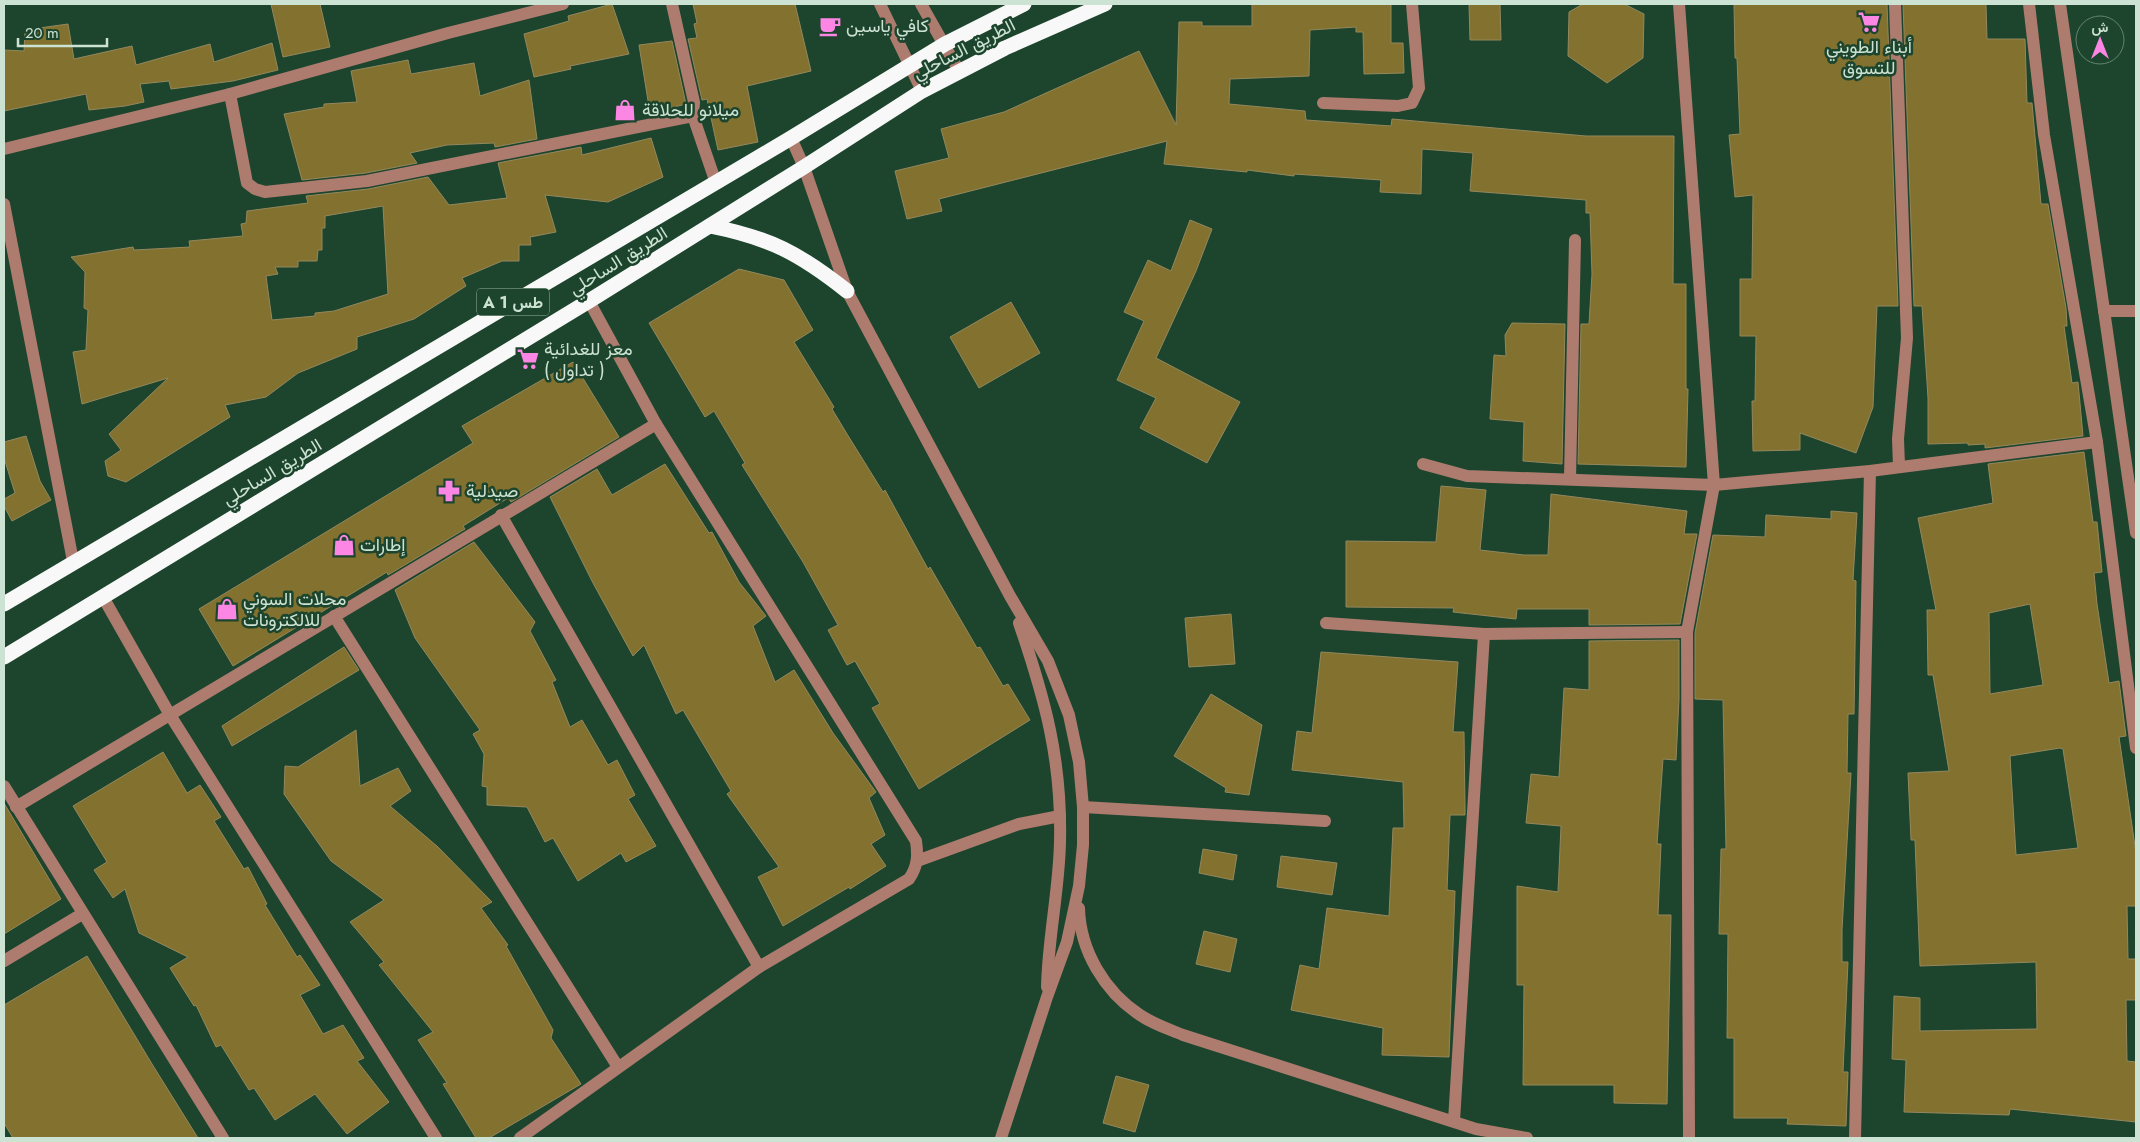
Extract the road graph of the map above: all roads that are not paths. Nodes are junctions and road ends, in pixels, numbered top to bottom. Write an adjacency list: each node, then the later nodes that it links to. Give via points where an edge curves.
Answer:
1 (563, 4): 16 (street)
2 (672, 4): 18 (street, via 694,102)
3 (880, 4): 13 (street)
4 (921, 4): 12 (street)
5 (1024, 4): 12 (highway, الطريق الساحلي / A 1 طس)
6 (1105, 4): 14 (highway, الطريق الساحلي / A 1 طس)
7 (1412, 4): 17 (street, via 1419,88 1412,103 1398,106)
8 (1679, 4): 36 (street)
9 (1895, 4): 33 (street, via 1907,338 1898,438)
10 (2029, 4): 31 (street, via 2044,135)
11 (2060, 4): 28 (street)
12 (945, 44): 13 (highway, الطريق الساحلي / A 1 طس); 14 (street)
13 (910, 65): 15 (street); 19 (highway, الطريق الساحلي / A 1 طس)
14 (959, 71): 15 (highway, الطريق الساحلي / A 1 طس)
15 (922, 90): 21 (highway, الطريق الساحلي / A 1 طس)
16 (230, 94): 18 (street, via 247,183 266,192 367,181); 20 (street)
17 (1323, 103)
18 (693, 116): 22 (street)
19 (791, 138): 21 (street); 22 (highway, الطريق الساحلي / A 1 طس)
20 (4, 149)
21 (804, 167): 24 (highway, الطريق الساحلي / A 1 طس); 26 (street)
22 (716, 183): 39 (highway, الطريق الساحلي / A 1 طس)
23 (4, 204): 39 (street)
24 (710, 226): 26 (highway, via 747,234 782,247); 27 (highway, الطريق الساحلي / A 1 طس)
25 (1576, 240): 35 (street)
26 (847, 291): 40 (street)
27 (588, 301): 30 (street); 41 (highway, الطريق الساحلي / A 1 طس)
28 (2104, 311): 29 (street); 38 (street)
29 (2136, 311)
30 (656, 424): 37 (street); 55 (street, via 916,841)
31 (2097, 442): 33 (street); 49 (street)
32 (1423, 464): 35 (street, via 1466,476)
33 (1899, 466): 34 (street)
34 (1870, 471): 36 (street); 70 (street)
35 (1570, 480): 36 (street)
36 (1714, 485): 45 (street)
37 (501, 516): 43 (street); 59 (street)
38 (2136, 533)
39 (73, 561): 42 (highway, الطريق الساحلي / A 1 طس)
40 (1010, 596): 52 (street, via 1048,661 1069,715 1080,762); 53 (street, via 1047,708 1058,778)
41 (102, 597): 47 (highway, الطريق الساحلي / A 1 طس); 48 (street)
42 (4, 604)
43 (334, 616): 48 (street); 61 (street)
44 (1326, 623): 46 (street)
45 (1687, 632): 46 (street); 69 (street)
46 (1484, 634): 62 (street)
47 (4, 657)
48 (170, 715): 51 (street); 65 (street)
49 (2136, 748)
50 (4, 786): 51 (street)
51 (16, 807): 57 (street)
52 (1083, 807): 54 (street); 56 (street)
53 (1060, 816): 55 (street, via 1019,824); 60 (street)
54 (1325, 821)
55 (917, 861): 59 (street, via 910,879)
56 (1079, 886): 60 (street, via 1067,942); 62 (street, via 1080,924 1091,960 1112,991 1141,1016 1183,1035)
57 (82, 914): 58 (street); 64 (street)
58 (4, 961)
59 (758, 967): 61 (street)
60 (1047, 997): 67 (street)
61 (618, 1067): 66 (street)
62 (1454, 1121): 63 (street)
63 (1475, 1134): 68 (street)
64 (218, 1136)
65 (436, 1138)
66 (520, 1138)
67 (1001, 1138)
68 (1527, 1138)
69 (1689, 1138)
70 (1855, 1138)

